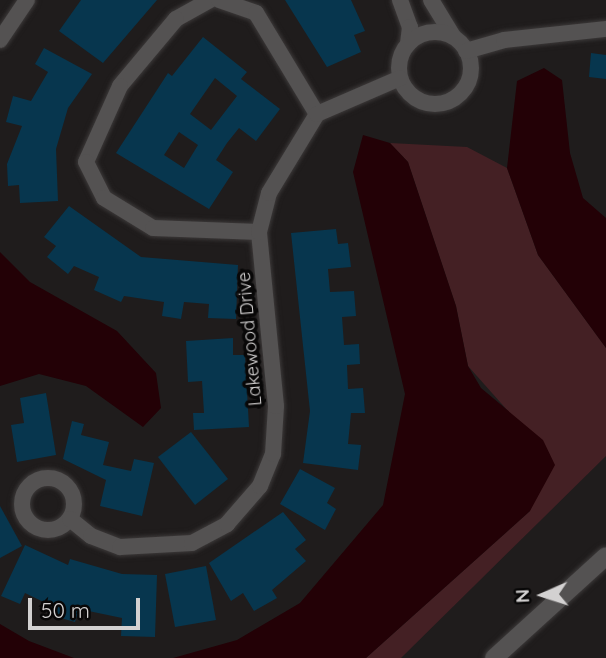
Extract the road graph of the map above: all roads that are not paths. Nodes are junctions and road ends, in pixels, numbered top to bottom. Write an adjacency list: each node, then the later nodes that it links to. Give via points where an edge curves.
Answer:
1 (27, 0): 7 (street)
2 (210, 0): 12 (street, via 176,19 120,86 86,162 104,198 153,228)
3 (219, 0): 11 (street, via 256,13)
4 (400, 0): 8 (street, via 410,27)
5 (431, 0): 9 (street)
6 (606, 29): 9 (street)
7 (0, 40)
8 (408, 44): 9 (street, via 432,32); 10 (street)
9 (460, 44): 10 (street, via 469,77 449,101 415,98)
10 (400, 78): 11 (street)
11 (317, 114): 12 (street, Lakewood Drive, via 283,162)
12 (259, 232): 13 (street, Lakewood Drive, via 276,406 273,454 260,486 227,524 192,543 120,547)
13 (70, 519)
14 (606, 556): 15 (street)
15 (494, 658)

